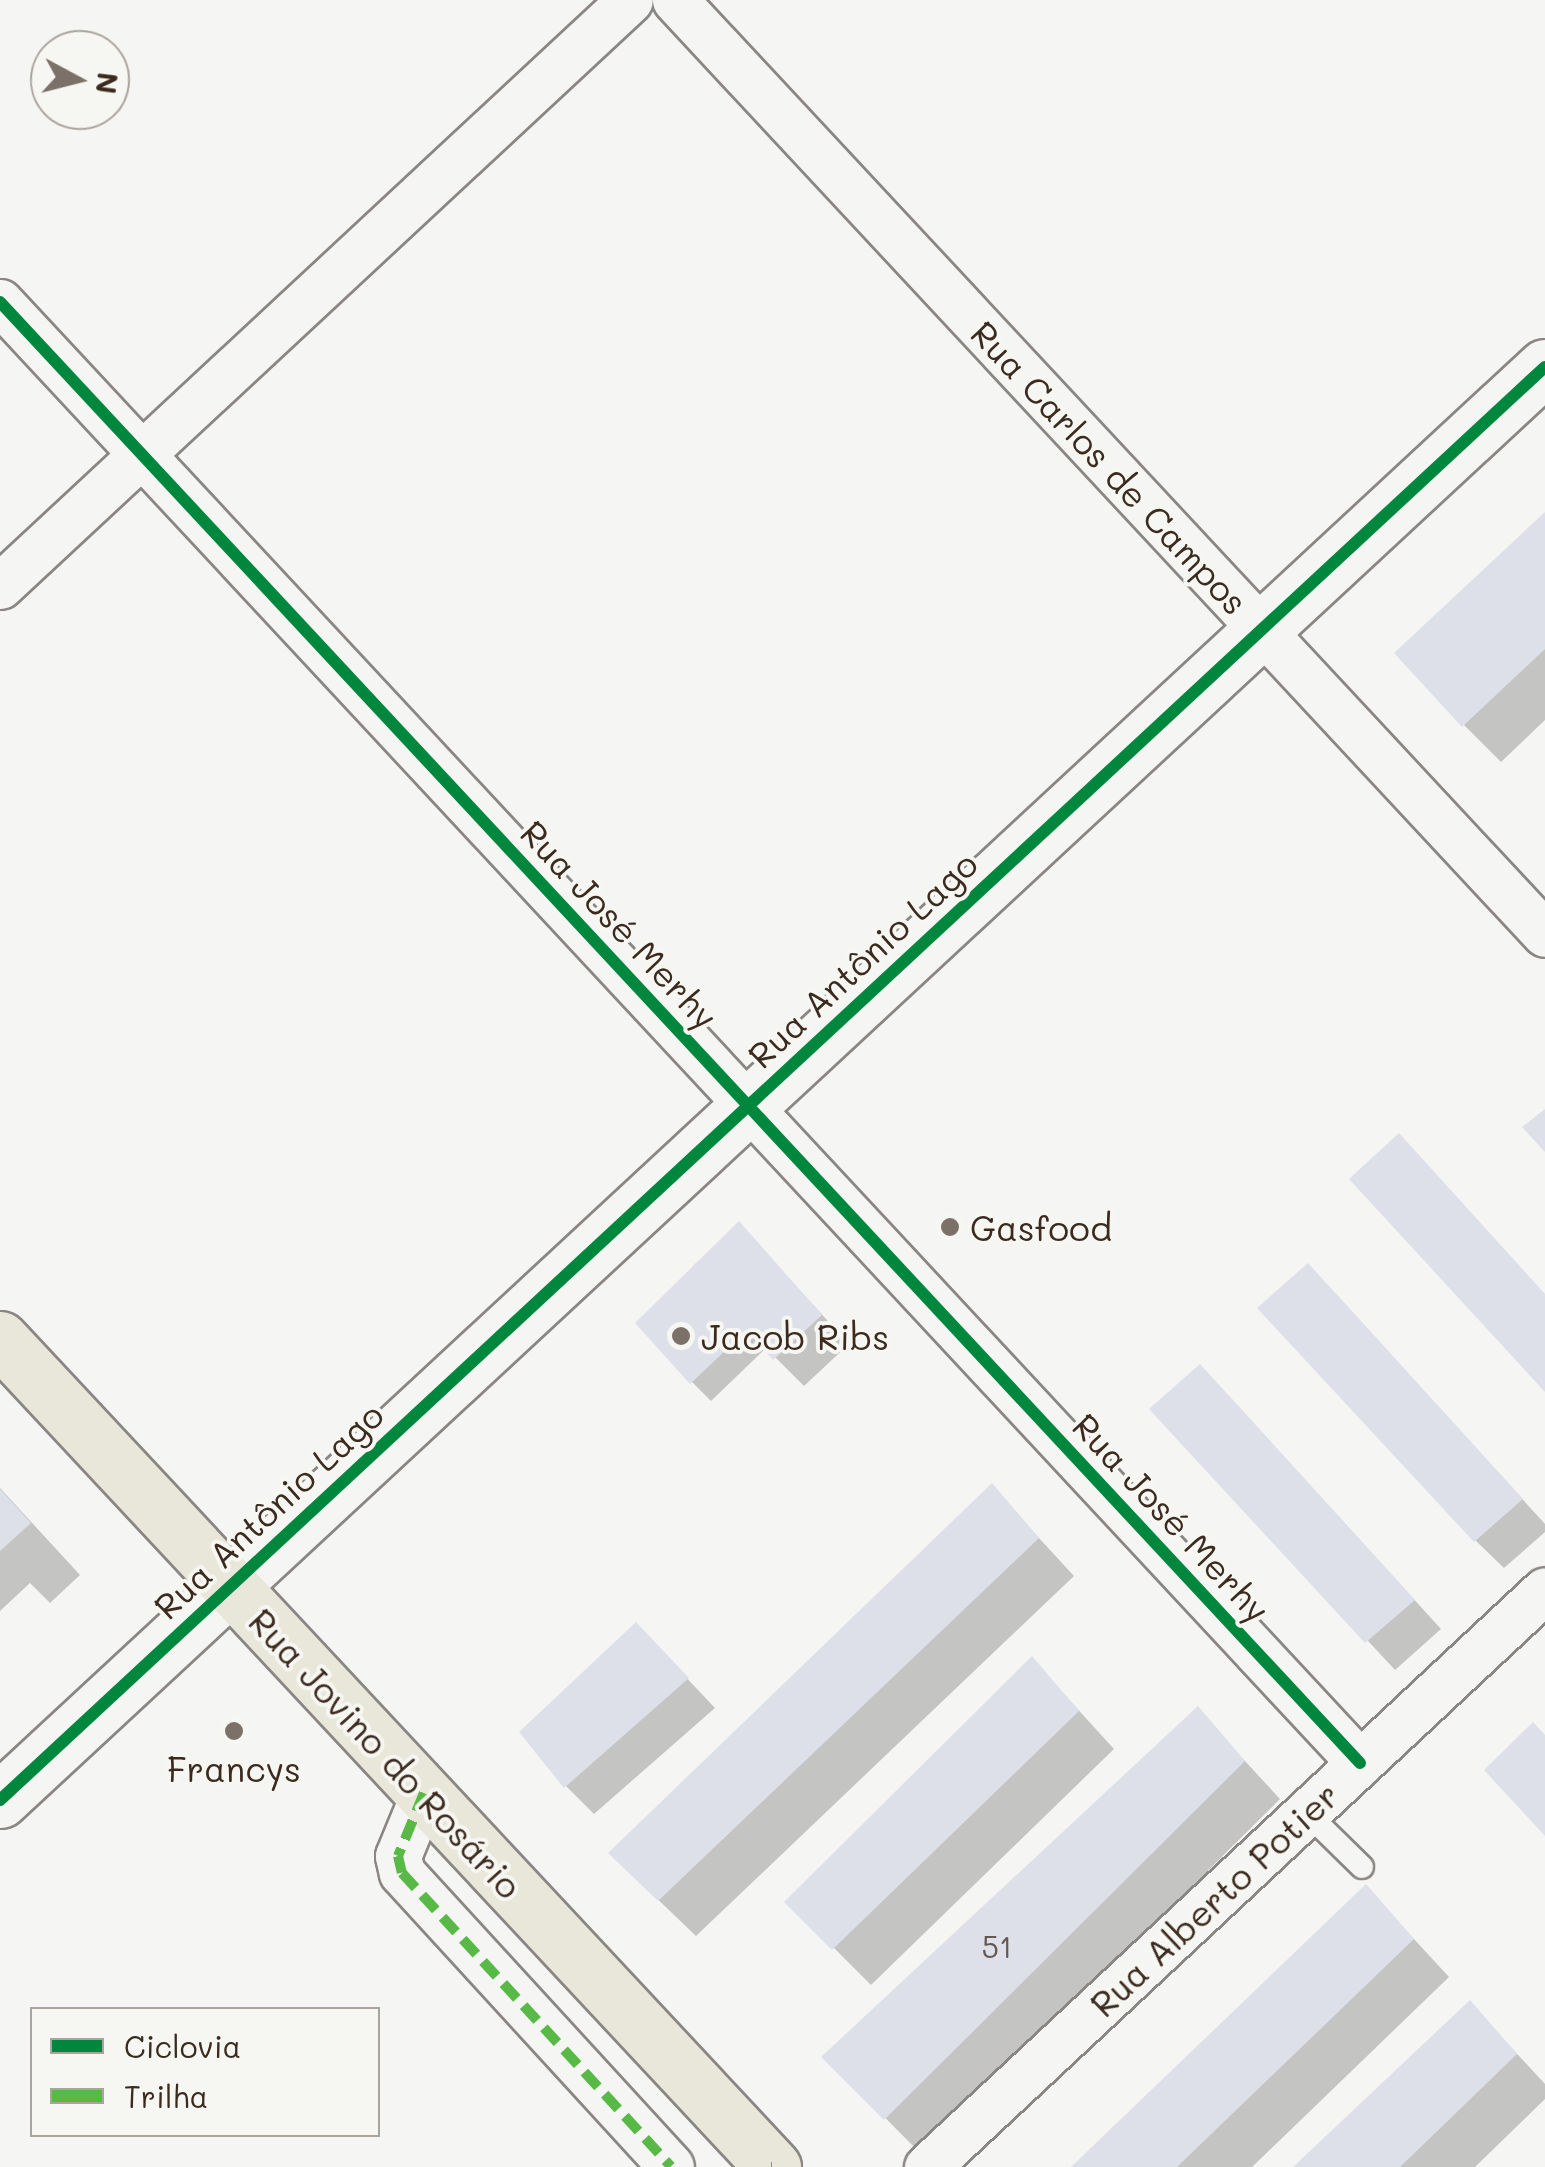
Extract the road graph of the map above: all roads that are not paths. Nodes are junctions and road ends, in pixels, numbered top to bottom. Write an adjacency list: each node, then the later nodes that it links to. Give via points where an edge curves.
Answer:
1 (630, 0): 5 (street)
2 (675, 0): 7 (street, Rua Carlos de Campos)
3 (0, 302): 5 (street, Rua José Merhy)
4 (1545, 367): 7 (street, Rua Antônio Lago)
5 (142, 454): 6 (street); 9 (street, Rua José Merhy)
6 (0, 586)
7 (1261, 630): 8 (street, Rua Carlos de Campos); 9 (street, Rua Antônio Lago)
8 (1545, 934)
9 (748, 1106): 11 (street, Rua Antônio Lago); 13 (street, Rua José Merhy)
10 (0, 1339): 11 (main road, Rua Jovino do Rosário)
11 (230, 1586): 14 (main road, Rua Jovino do Rosário); 15 (street, Rua Antônio Lago)
12 (1545, 1590): 13 (street, Rua Alberto Potier)
13 (1360, 1763): 16 (street, Rua Alberto Potier)
14 (424, 1793): 18 (street, via 398,1856 402,1873); 19 (main road, Rua Jovino do Rosário)
15 (0, 1800)
16 (1307, 1813): 17 (lane); 20 (street, Rua Alberto Potier)
17 (1362, 1866)
18 (671, 2167)
19 (772, 2167)
20 (928, 2167)

